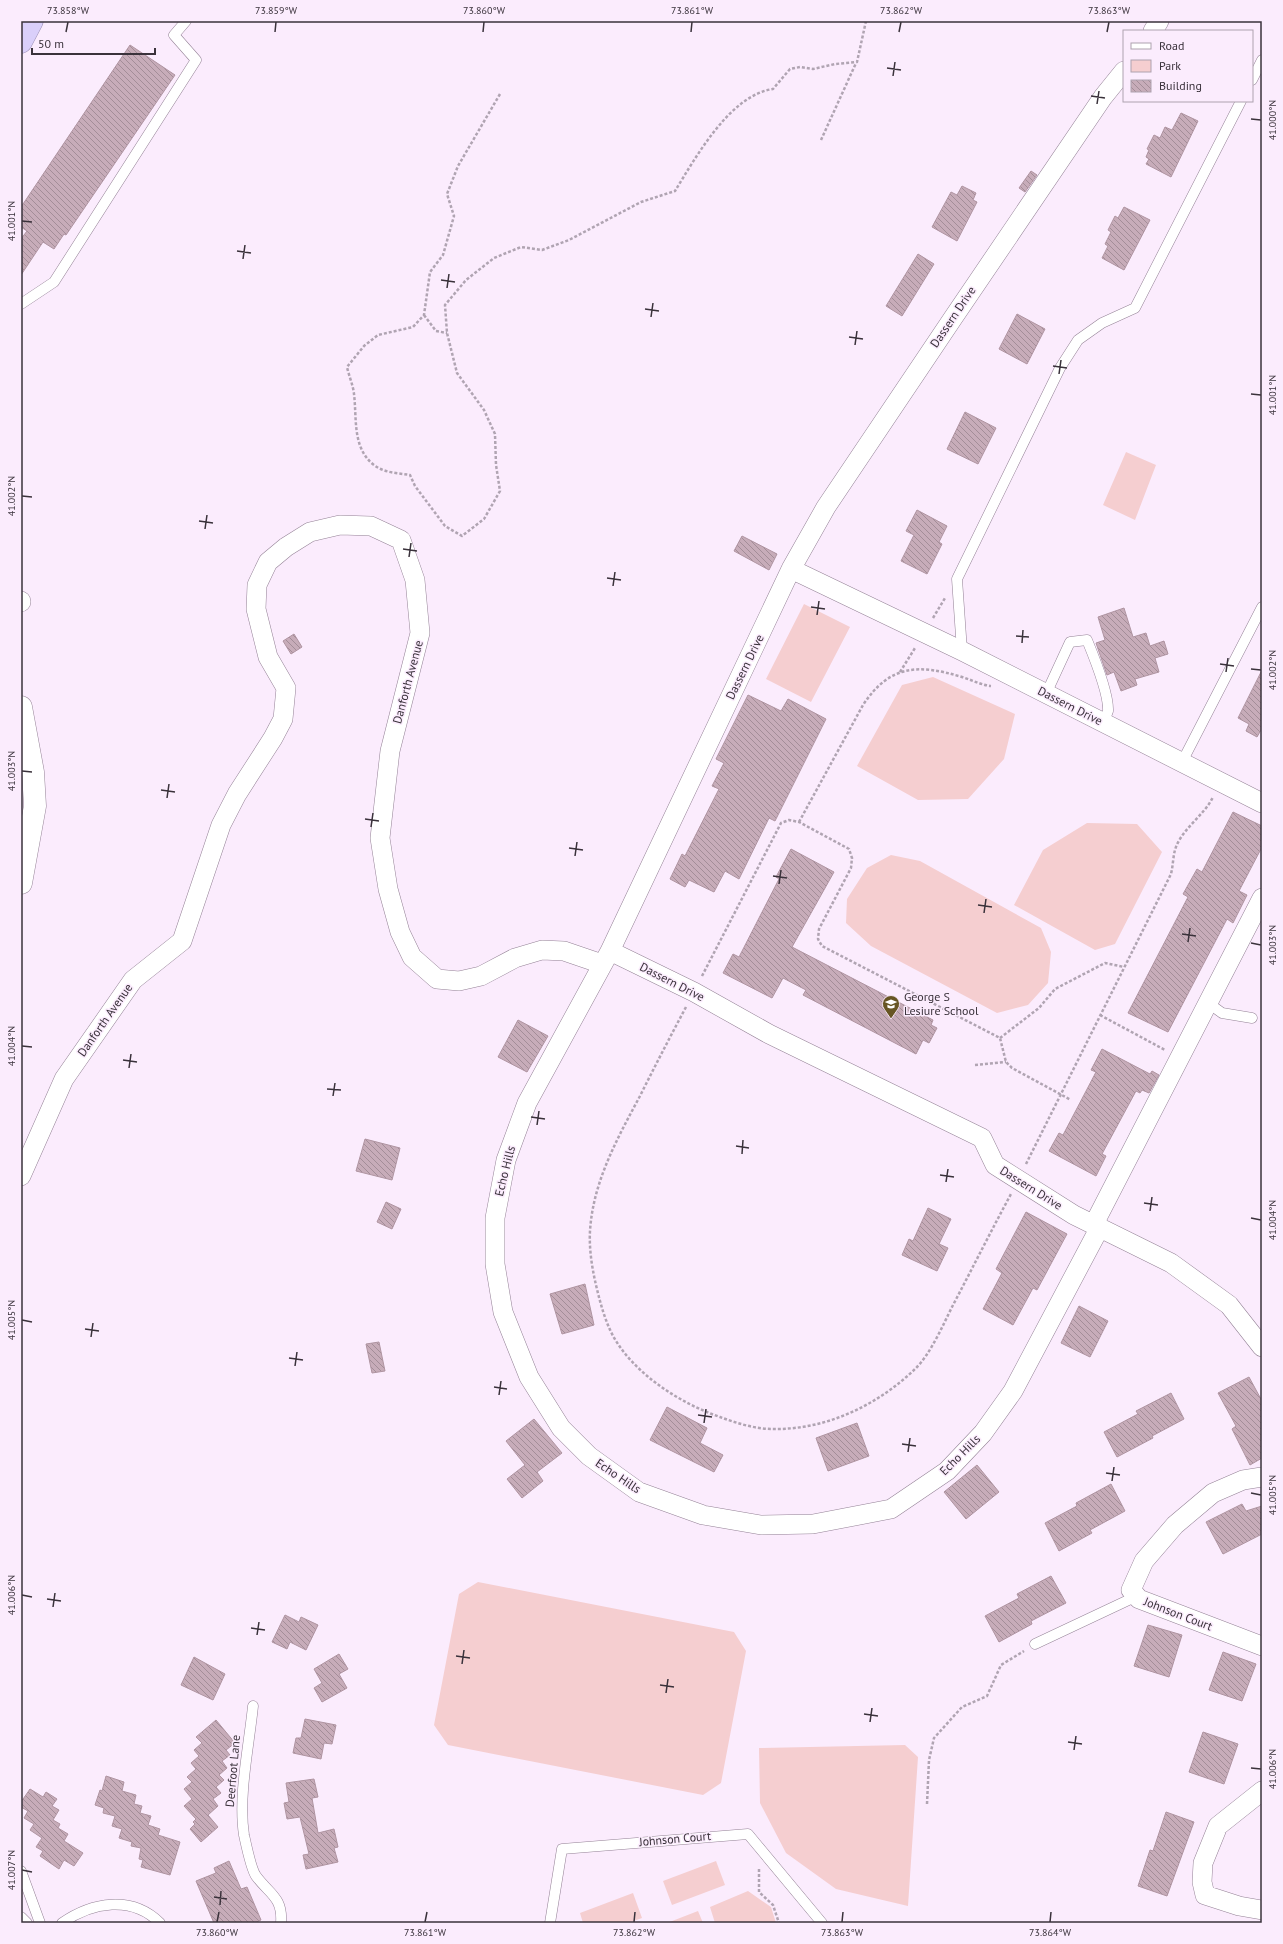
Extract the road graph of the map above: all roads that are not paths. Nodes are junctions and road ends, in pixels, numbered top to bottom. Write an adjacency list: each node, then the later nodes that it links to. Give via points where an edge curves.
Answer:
1 (32, 21): 5 (highway)
2 (186, 21): 10 (lane, via 174,36 196,60 54,282)
3 (1159, 21): 4 (street)
4 (1154, 30)
5 (21, 42)
6 (1262, 60): 8 (lane)
7 (1123, 72): 11 (street, Dassern Drive, via 952,318 839,487)
8 (1253, 78)
9 (1240, 102): 13 (lane, via 1135,308 1102,323 1078,340 1060,368 957,579)
10 (21, 304)
11 (791, 569): 13 (street, Dassern Drive); 21 (street, Dassern Drive)
12 (1262, 607): 17 (lane)
13 (962, 651): 14 (street, Dassern Drive)
14 (1046, 694): 16 (street, Dassern Drive); 16 (lane, via 1070,642 1087,640 1105,693 1108,711)
15 (22, 722): 19 (street, via 33,772 35,806)
16 (1103, 723): 17 (street, Dassern Drive)
17 (1182, 762): 18 (street, Dassern Drive)
18 (1262, 803)
19 (21, 883)
20 (1262, 898): 22 (street)
21 (606, 957): 24 (street, Danforth Avenue, via 542,950 515,958 481,976 459,981 437,979 412,957 400,932 388,889 380,838 390,751 420,633 416,580 400,540 371,526 340,525 310,532 268,562 257,585 256,609 268,657 286,688 283,719 237,794 222,825 182,941 133,980 64,1079); 25 (street, Dassern Drive, via 694,992 776,1037 982,1138 995,1165 1074,1215); 25 (street, Echo Hills, via 527,1103 506,1160 495,1218 495,1264 503,1312 529,1378 561,1428 589,1456 639,1492 703,1515 761,1525 813,1524 891,1508 947,1471 983,1433 1014,1391)
22 (1207, 1002): 23 (lane, via 1222,1012); 25 (street)
23 (1252, 1018)
24 (21, 1176)
25 (1097, 1226): 26 (street, Dassern Drive, via 1170,1263 1229,1305)
26 (1262, 1346)
27 (1262, 1477): 28 (street, Johnson Court, via 1243,1480 1213,1493 1175,1525 1144,1561 1132,1590)
28 (1137, 1596): 29 (lane); 30 (street, Johnson Court, via 1139,1600)
29 (1035, 1644)
30 (1262, 1646)
31 (253, 1706): 40 (lane, Deerfoot Lane, via 242,1809 244,1836 255,1875 277,1899)
32 (1262, 1791): 34 (street, via 1218,1826 1203,1863 1202,1882 1205,1895)
33 (21, 1871): 37 (lane)
34 (1262, 1910)
35 (21, 1917): 36 (lane)
36 (27, 1923)
37 (40, 1923)
38 (62, 1923): 39 (lane, via 98,1905 126,1904 155,1917)
39 (160, 1923)
40 (281, 1923)
41 (550, 1923): 42 (lane, Johnson Court, via 562,1848 748,1834)
42 (822, 1923)

